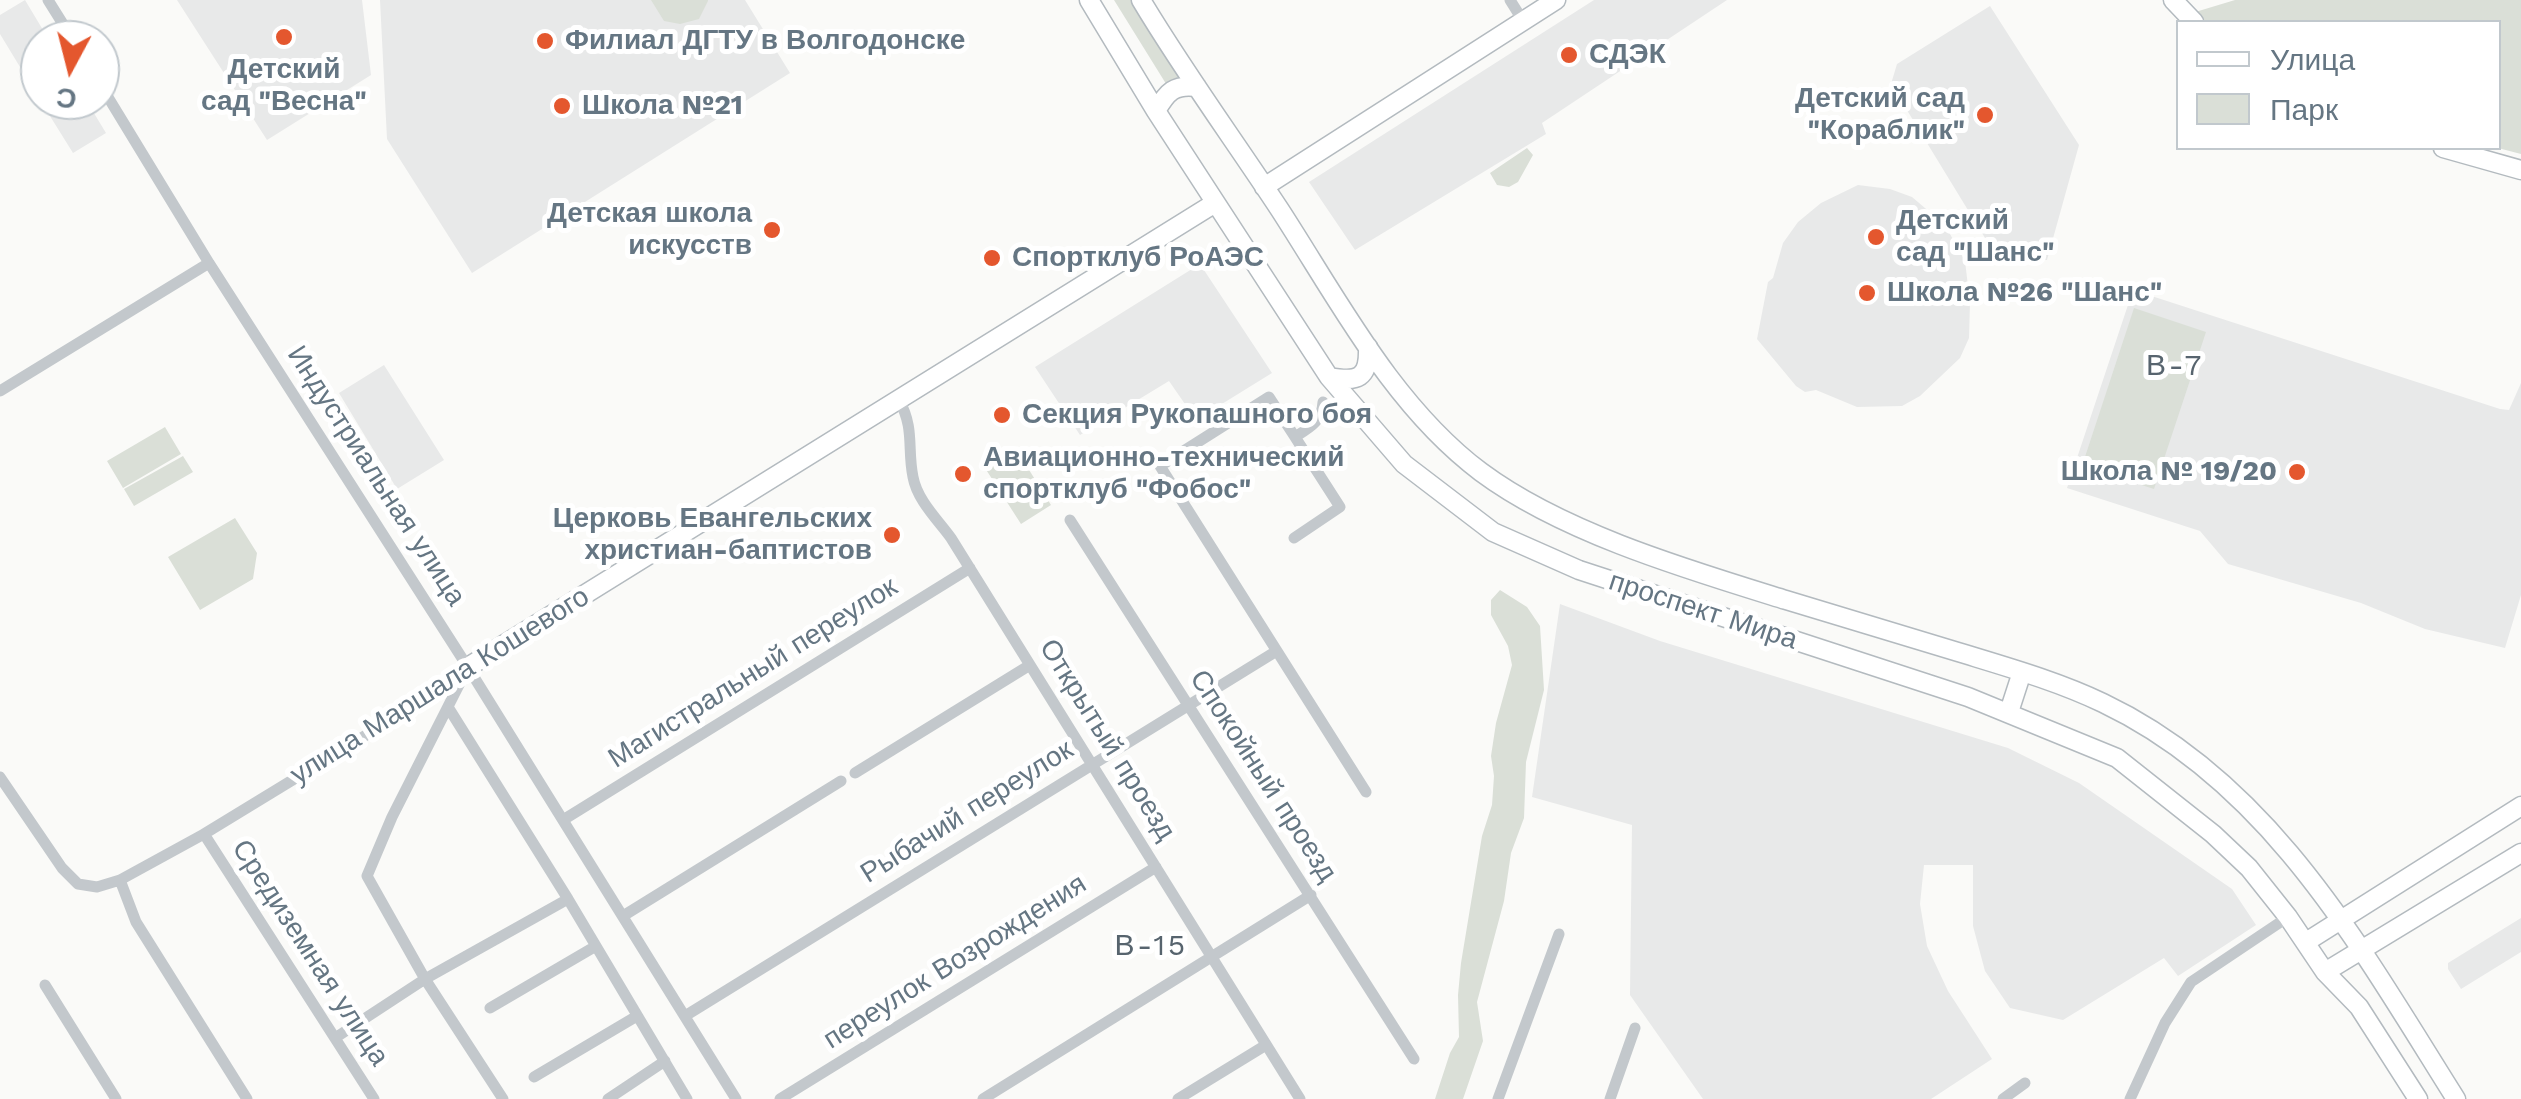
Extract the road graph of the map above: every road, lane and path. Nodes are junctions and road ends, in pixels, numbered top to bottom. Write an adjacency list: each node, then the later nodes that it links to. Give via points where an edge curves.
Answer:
1 (1089, 0): 9 (main road, проспект Мира)
2 (1141, 0): 8 (main road, проспект Мира)
3 (1547, 0): 6 (main road)
4 (1556, 0): 14 (main road)
5 (2171, 0): 7 (main road)
6 (1515, 8): 14 (main road)
7 (2189, 20)
8 (1198, 87): 9 (main road, via 1168,91); 14 (main road, проспект Мира)
9 (1156, 111): 15 (main road, проспект Мира)
10 (120, 117): 16 (street, Индустриальная улица)
11 (2451, 150): 13 (main road)
12 (2466, 150): 13 (main road)
13 (2521, 167)
14 (1263, 185): 17 (main road, проспект Мира)
15 (1216, 205): 18 (main road, проспект Мира); 20 (main road, улица Маршала Кошевого)
16 (208, 263): 19 (street); 28 (street, Индустриальная улица)
17 (1368, 346): 18 (main road, via 1368,366 1359,378); 29 (main road, проспект Мира, via 1448,446 1517,497 1732,584)
18 (1329, 377): 32 (main road, проспект Мира, via 1404,464 1493,532 1579,570)
19 (0, 390)
20 (900, 401): 25 (street, Открытый проезд, via 912,433 913,482); 28 (main road, улица Маршала Кошевого)
21 (1323, 402): 22 (street, via 1314,425)
22 (1295, 437): 24 (street, via 1340,507); 26 (street, via 1269,397 1160,466)
23 (1070, 520): 30 (street, Спокойный проезд)
24 (1294, 538)
25 (970, 568): 27 (street, Открытый проезд); 41 (street, Магистральный переулок)
26 (1275, 652): 30 (street, Рыбачий переулок); 37 (street)
27 (1030, 665): 33 (street, Открытый проезд); 34 (street)
28 (469, 669): 31 (street); 41 (street, Индустриальная улица); 42 (street, улица Маршала Кошевого)
29 (2022, 672): 32 (main road); 50 (main road, проспект Мира, via 2101,702 2162,735 2215,775 2278,838)
30 (1187, 704): 33 (street, Рыбачий переулок); 46 (street, Спокойный проезд)
31 (448, 708): 47 (street); 57 (street, via 367,876)
32 (2009, 712): 49 (main road, проспект Мира, via 2116,758 2213,834)
33 (1092, 764): 44 (street, Открытый проезд); 61 (street, Рыбачий переулок)
34 (855, 773)
35 (0, 777): 38 (street)
36 (842, 781): 48 (street)
37 (1366, 792)
38 (14, 798): 39 (street); 45 (street, via 78,884)
39 (0, 807)
40 (2518, 811): 50 (main road)
41 (563, 820): 48 (street, Индустриальная улица)
42 (204, 834): 45 (street, улица Маршала Кошевого); 63 (street, Средиземная улица)
43 (2521, 853): 54 (main road)
44 (1156, 867): 55 (street, Открытый проезд); 76 (street, переулок Возрождения)
45 (120, 880): 70 (street, via 136,922)
46 (1311, 895): 55 (street); 65 (street, Спокойный проезд)
47 (568, 900): 53 (street); 57 (street)
48 (623, 916): 61 (street, Индустриальная улица)
49 (2288, 917): 52 (main road, проспект Мира); 83 (street, via 2191,982)
50 (2342, 918): 52 (main road); 54 (main road, проспект Мира)
51 (1559, 934): 80 (street)
52 (2306, 942): 56 (main road, проспект Мира)
53 (596, 946): 59 (street); 60 (street)
54 (2361, 949): 56 (main road); 85 (main road, проспект Мира)
55 (1212, 958): 64 (street, Открытый проезд); 77 (street)
56 (2326, 972): 84 (main road, проспект Мира, via 2359,1007)
57 (426, 979): 63 (street); 72 (street)
58 (45, 986): 69 (street)
59 (490, 1008)
60 (637, 1016): 66 (street); 67 (street)
61 (685, 1016): 75 (street, Индустриальная улица)
62 (1635, 1028): 81 (street)
63 (335, 1038): 71 (street, Средиземная улица)
64 (1266, 1044): 78 (street); 79 (street, Открытый проезд)
65 (1414, 1059)
66 (664, 1061): 73 (street); 74 (street)
67 (534, 1077)
68 (2025, 1083): 82 (street)
69 (116, 1099)
70 (247, 1099)
71 (374, 1099)
72 (503, 1099)
73 (608, 1099)
74 (687, 1099)
75 (736, 1099)
76 (780, 1099)
77 (983, 1099)
78 (1178, 1099)
79 (1300, 1099)
80 (1498, 1099)
81 (1610, 1099)
82 (2003, 1099)
83 (2130, 1099)
84 (2418, 1099)
85 (2456, 1099)

